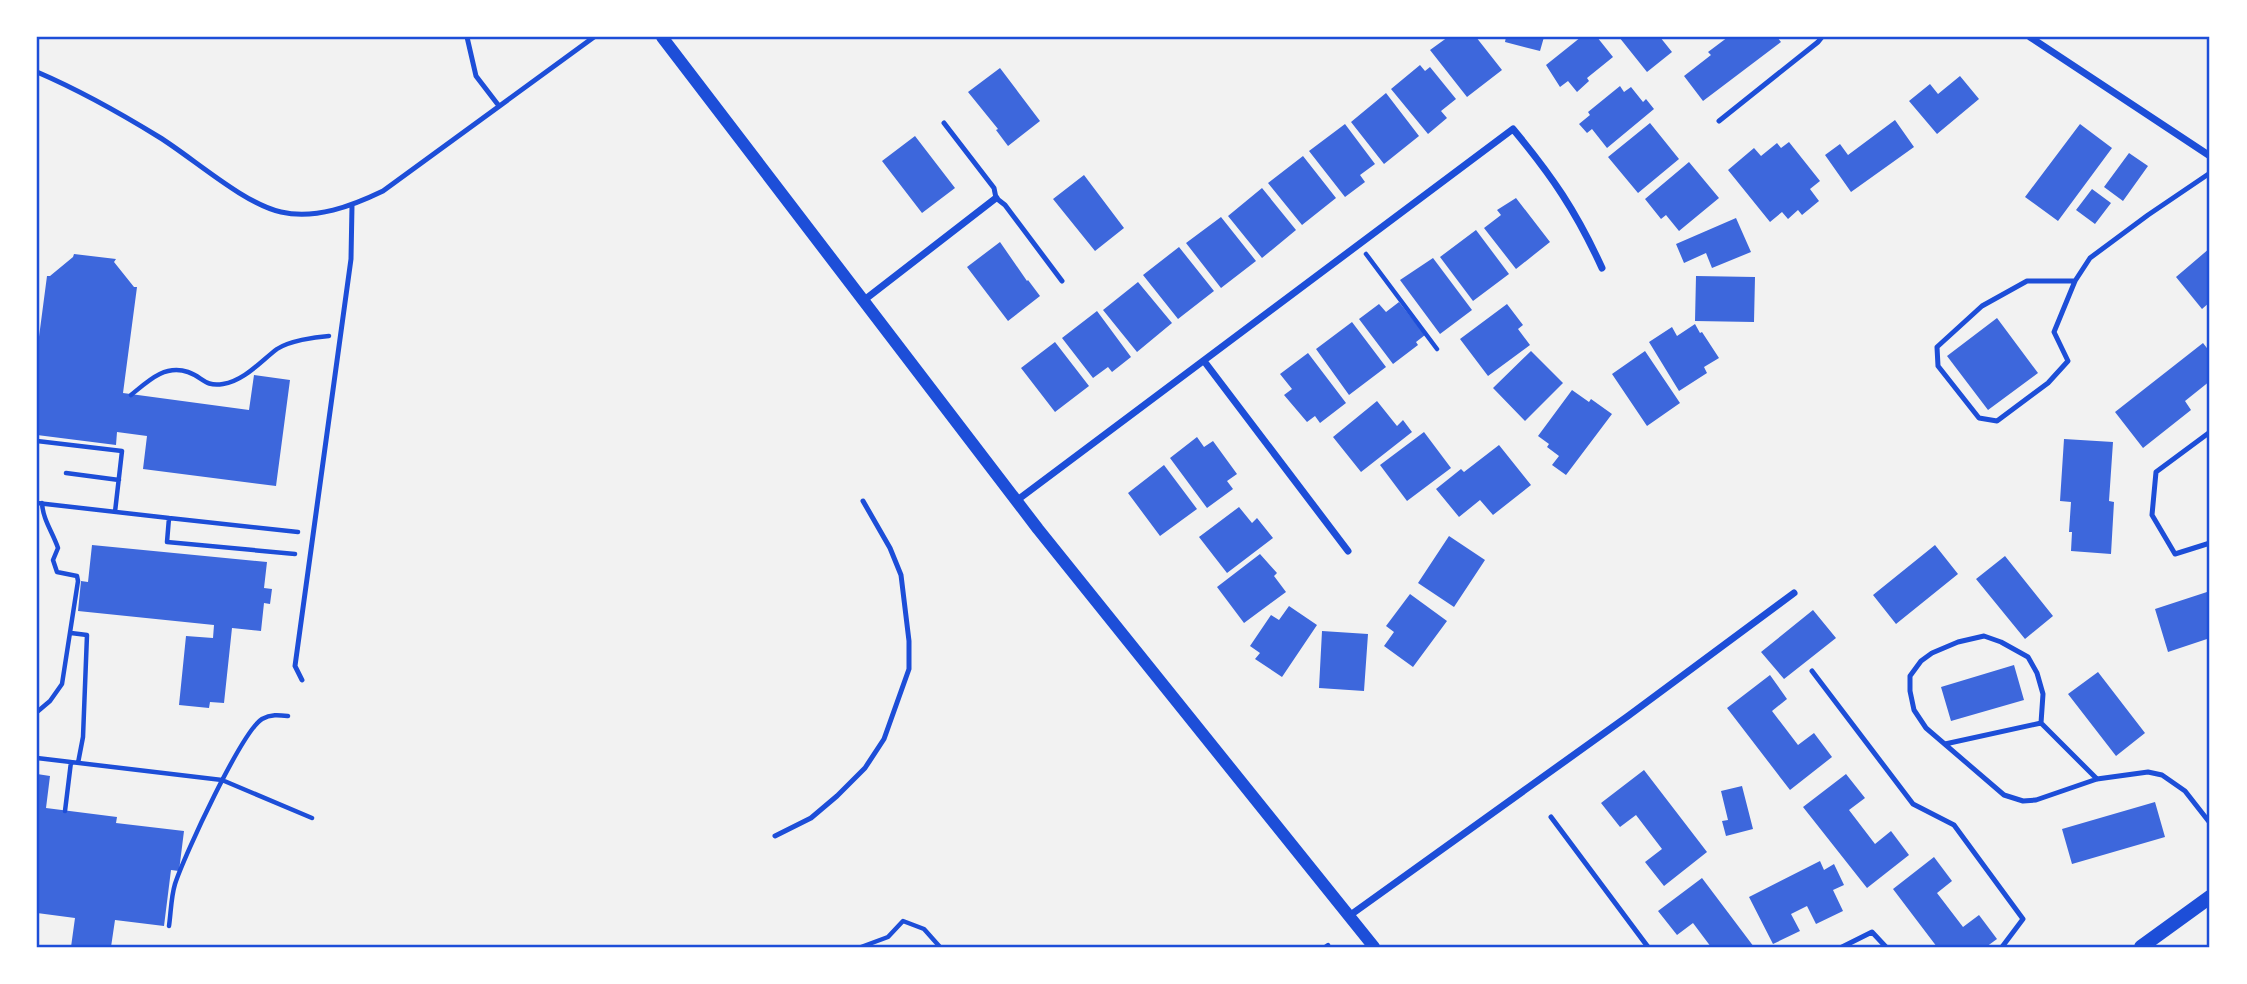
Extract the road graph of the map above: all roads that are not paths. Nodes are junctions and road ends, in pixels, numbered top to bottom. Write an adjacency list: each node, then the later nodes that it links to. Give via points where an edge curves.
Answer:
1 (467, 37): 7 (lane, via 476,76)
2 (594, 37): 7 (lane)
3 (662, 37): 17 (street)
4 (1822, 37): 8 (lane)
5 (2030, 37): 10 (street)
6 (37, 72): 13 (lane, via 159,137 257,204 308,214)
7 (499, 106): 13 (lane, via 383,191)
8 (1719, 121)
9 (944, 123): 12 (lane, via 994,188)
10 (2210, 156)
11 (2210, 173): 16 (lane, via 2105,246 2090,258)
12 (996, 198): 15 (lane); 17 (street)
13 (352, 206): 26 (lane, via 351,259 295,666)
14 (1602, 268): 18 (street, via 1574,210 1513,129)
15 (1062, 281)
16 (2075, 281): 16 (lane, via 2054,332 2068,361 2048,383 1997,421 1979,418 1938,366 1937,347 1982,306 2028,281)
17 (863, 302): 21 (street)
18 (1204, 361): 21 (street); 23 (street)
19 (2210, 432): 22 (lane, via 2156,472 2152,515 2175,554)
20 (863, 501): 32 (lane, via 901,575 909,669 884,739 865,768 811,818)
21 (1016, 501): 34 (street)
22 (2210, 543)
23 (1348, 551)
24 (1794, 593): 34 (street)
25 (1812, 671): 39 (lane, via 1913,804 1954,825 2023,919)
26 (302, 680)
27 (2041, 723): 28 (lane); 28 (lane, via 2043,694 2028,657 1984,636 1932,653 1910,676 1914,710); 29 (lane)
28 (1944, 744): 29 (lane, via 2004,795 2023,801)
29 (2097, 779): 31 (lane, via 2162,775 2185,792)
30 (1551, 817): 36 (lane)
31 (2210, 823)
32 (775, 836)
33 (2210, 897): 40 (main road)
34 (1348, 917): 35 (street)
35 (1374, 947)
36 (1648, 947)
37 (1842, 947): 38 (lane, via 1872,932)
38 (1886, 947)
39 (2002, 947)
40 (2141, 947)

